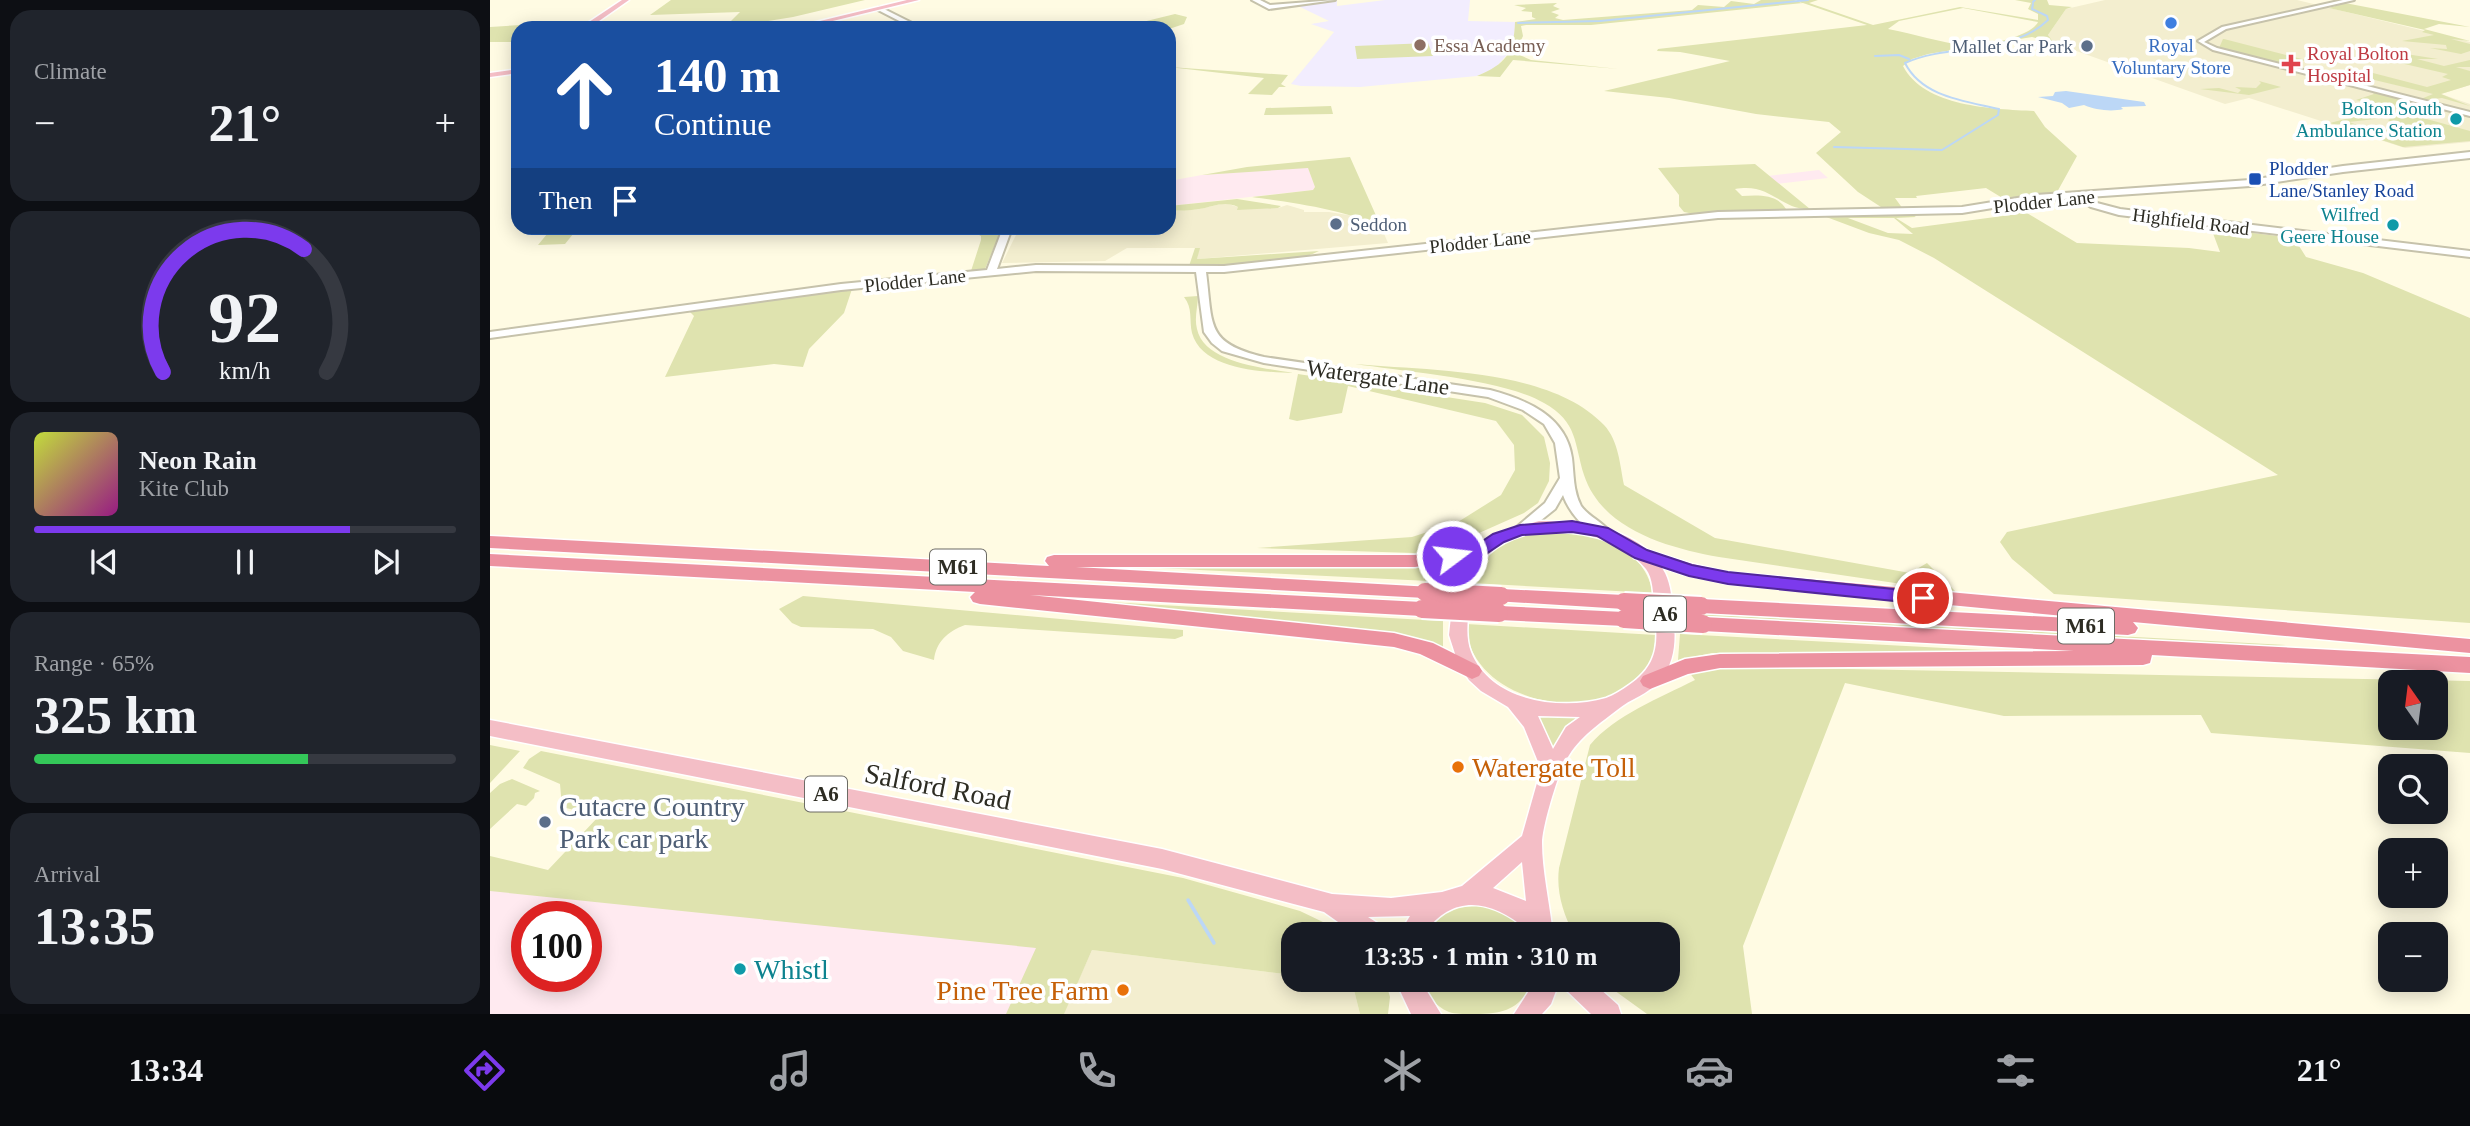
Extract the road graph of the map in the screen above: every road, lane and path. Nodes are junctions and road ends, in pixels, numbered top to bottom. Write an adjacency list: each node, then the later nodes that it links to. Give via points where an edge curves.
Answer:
1 (626, 0): 7 (main road)
2 (916, 0): 6 (main road)
3 (1255, 0): 4 (street, via 1269,7)
4 (1332, 0)
5 (2351, 0): 12 (street, via 2224,28 2210,43)
6 (880, 9): 8 (main road); 9 (street)
7 (594, 21)
8 (826, 21)
9 (904, 21)
10 (511, 72): 11 (main road)
11 (490, 75)
12 (2470, 114)
13 (2470, 156): 14 (street, Plodder Lane, via 2223,186)
14 (2082, 197): 16 (street, Highfield Road, via 2119,212); 17 (street, Plodder Lane, via 2036,198 1951,211 1718,215)
15 (1004, 235): 18 (street)
16 (2470, 254)
17 (1201, 271): 18 (street, Plodder Lane, via 1057,267); 20 (street, Watergate Lane, via 1205,325 1228,349 1264,360 1474,391 1513,401 1541,414 1554,428 1563,446)
18 (991, 272): 19 (street, Plodder Lane, via 803,292)
19 (490, 335)
20 (1565, 480): 21 (street, via 1550,506); 22 (street, Watergate Lane, via 1575,507)
21 (1520, 530): 22 (main road, A6, via 1559,526); 24 (main road, A6)
22 (1602, 531): 25 (main road, A6)
23 (490, 542): 26 (highway, M61)
24 (1480, 550): 26 (highway, M61, via 1415,561); 34 (main road, A6, via 1462,582 1458,635)
25 (1641, 554): 31 (highway, M61, via 1728,578); 35 (main road, A6, via 1660,579 1666,625 1664,661)
26 (814, 559): 29 (highway, M61)
27 (490, 560): 28 (highway, M61)
28 (691, 570): 29 (highway, M61); 34 (highway, M61, via 1394,640 1426,648)
29 (1424, 600): 30 (highway, M61, bridge)
30 (1702, 615): 31 (highway, M61); 32 (highway, M61)
31 (2460, 646)
32 (2384, 660): 33 (highway, M61); 35 (highway, M61, via 2021,657 1720,661 1685,667)
33 (2470, 665)
34 (1472, 671): 36 (main road, A6, via 1488,687)
35 (1650, 681): 37 (main road, A6)
36 (1514, 701): 37 (main road, A6, via 1569,711); 39 (main road, A6, via 1532,723)
37 (1616, 703): 39 (main road, A6, via 1573,732)
38 (490, 728): 43 (main road, Salford Road / A6, via 1162,859)
39 (1551, 769): 40 (main road, A6)
40 (1531, 841): 41 (main road, A6); 47 (main road, A6)
41 (1468, 895): 42 (main road, A6); 46 (main road, A6, via 1509,901)
42 (1444, 902): 43 (main road, Salford Road / A6, via 1391,908); 45 (main road, A6)
43 (1332, 904): 44 (main road, Salford Road / A6)
44 (1357, 922)
45 (1420, 922)
46 (1535, 922)
47 (1541, 922)
48 (1413, 992): 51 (main road)
49 (1544, 992): 52 (main road)
50 (1586, 992): 53 (main road)
51 (1429, 1014)
52 (1526, 1014)
53 (1609, 1014)

